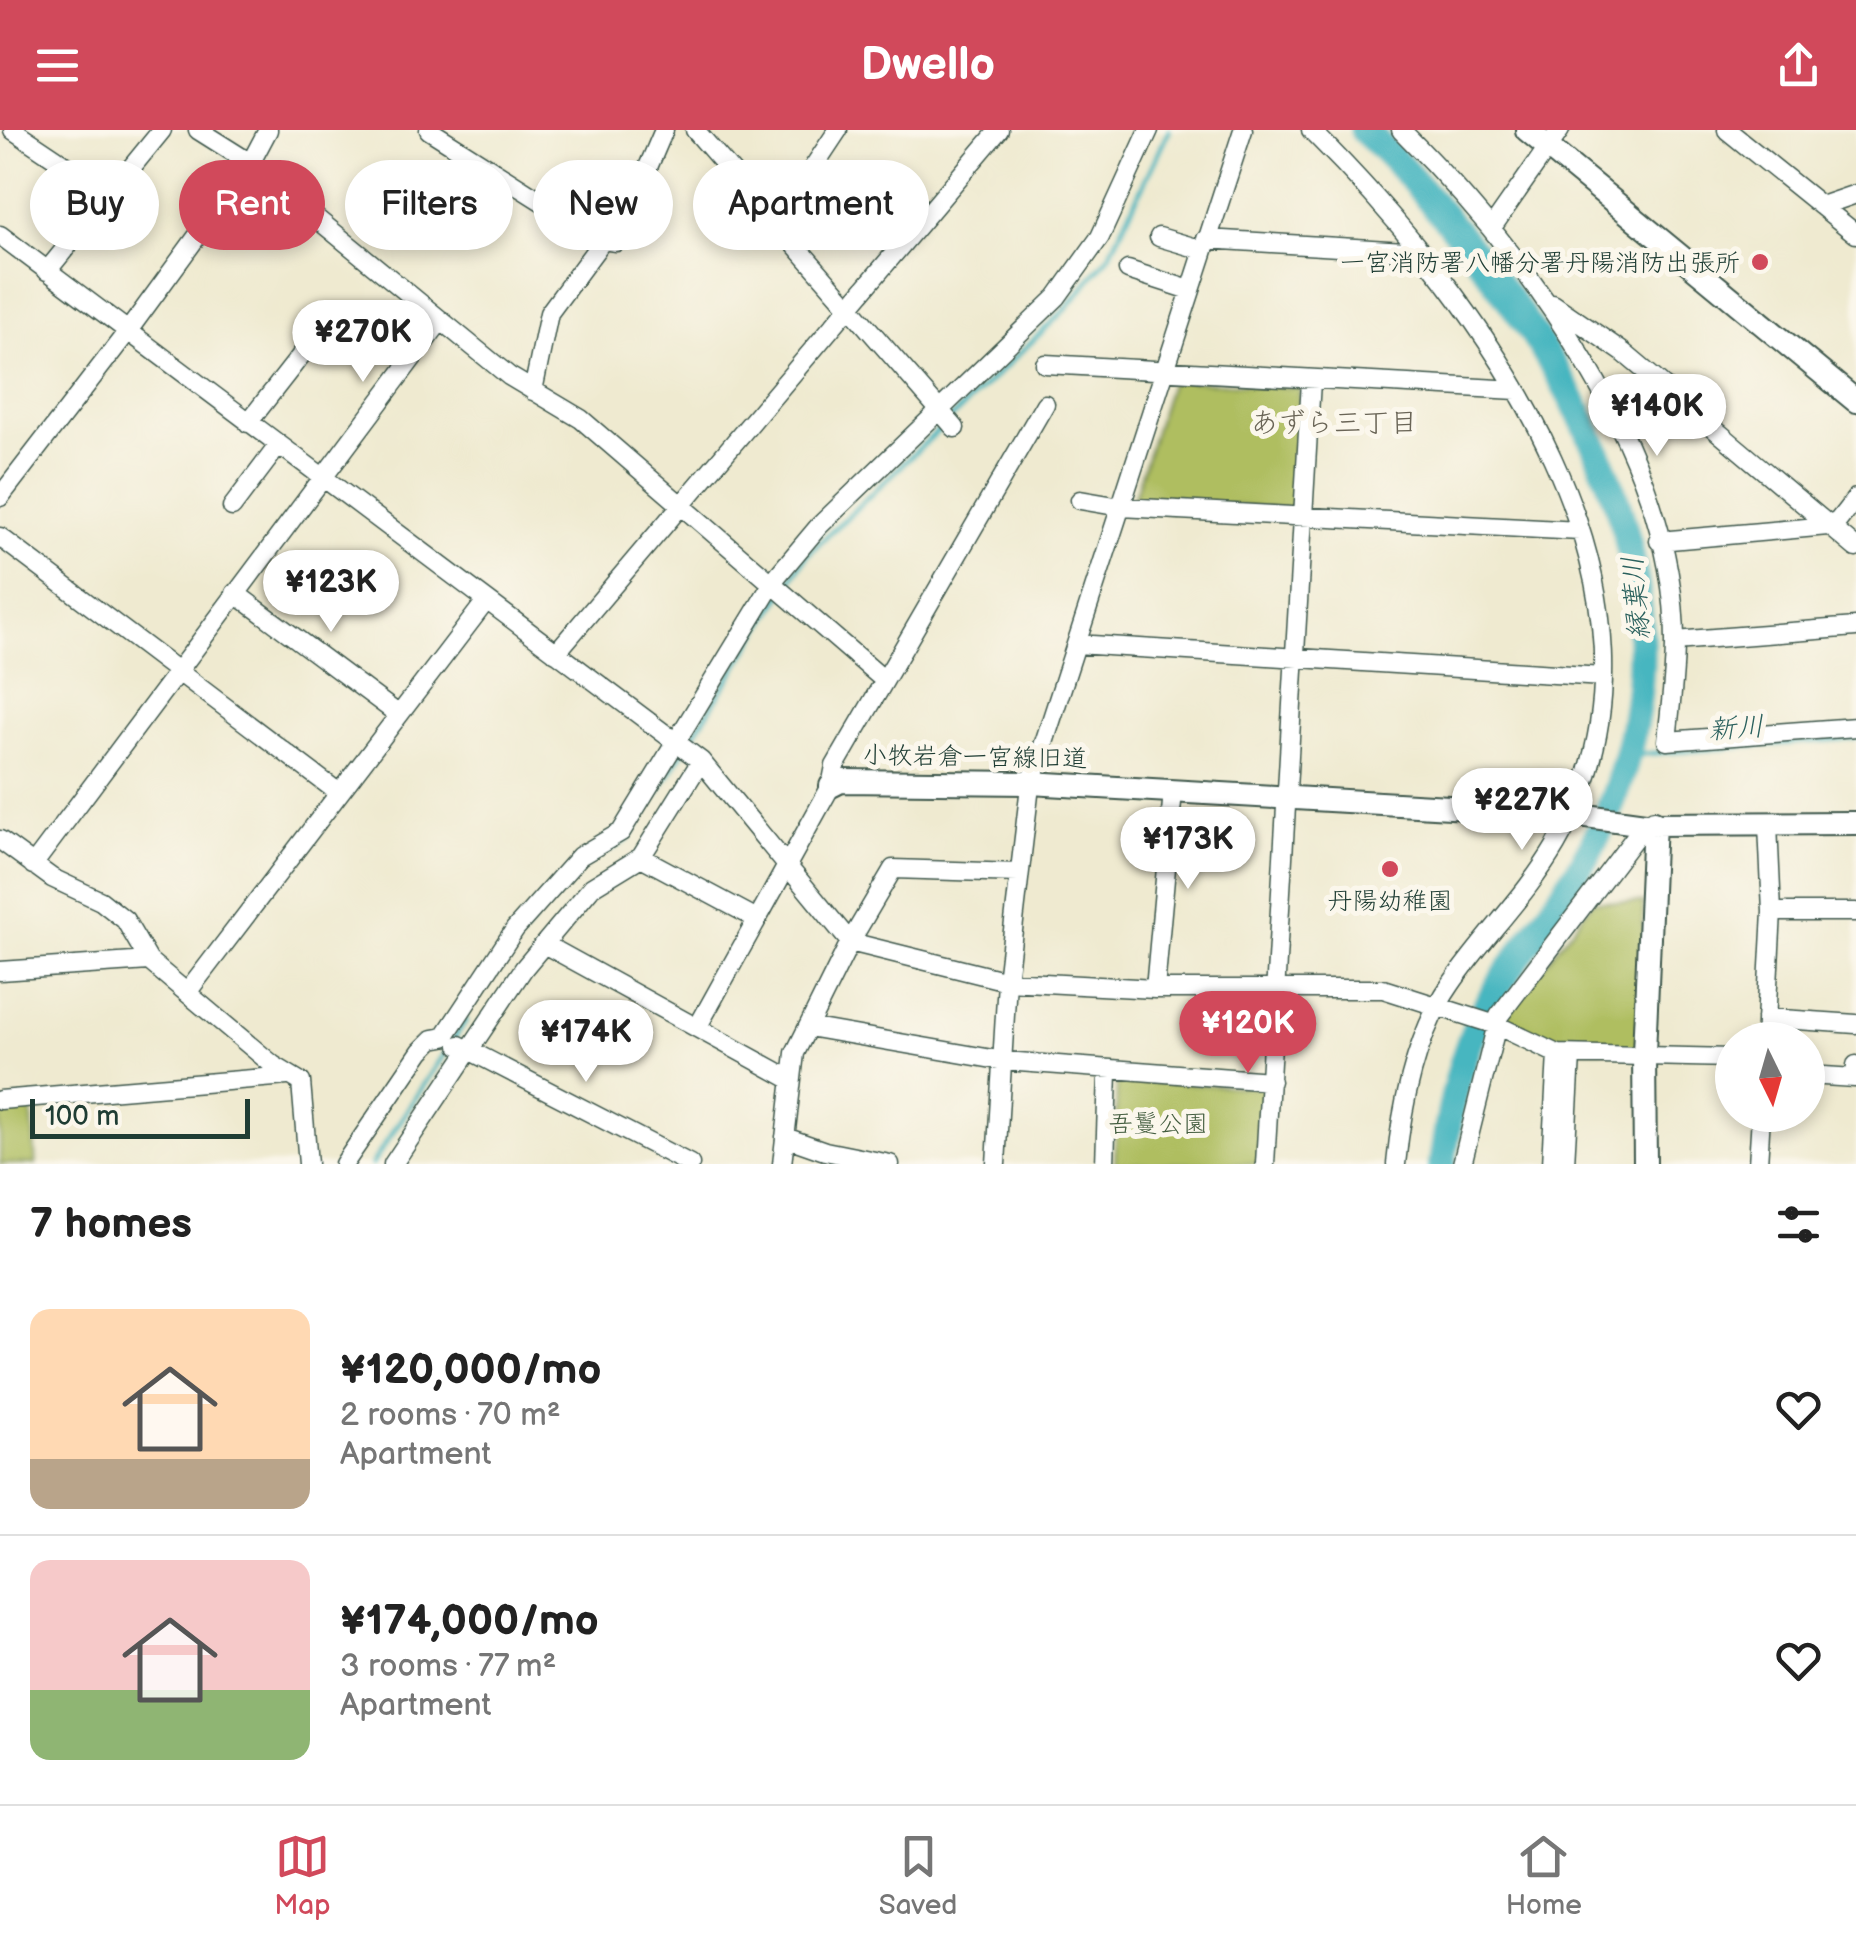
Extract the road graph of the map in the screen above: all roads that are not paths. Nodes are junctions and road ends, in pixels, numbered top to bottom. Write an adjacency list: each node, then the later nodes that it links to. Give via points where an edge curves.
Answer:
1 (13, 130): 17 (street)
2 (162, 130): 18 (street)
3 (198, 130): 19 (street)
4 (268, 130): 20 (street)
5 (429, 130): 25 (street)
6 (664, 130): 21 (street)
7 (695, 130): 22 (street)
8 (838, 130): 23 (street)
9 (998, 130): 42 (street)
10 (1149, 130): 53 (street, via 1120,201 1082,263)
11 (1243, 130): 32 (street)
12 (1311, 130): 37 (street)
13 (1400, 130): 28 (street)
14 (1527, 130): 16 (street)
15 (1728, 130): 26 (street)
16 (1554, 138): 28 (street); 51 (street)
17 (58, 160)
18 (138, 160)
19 (244, 160)
20 (252, 160)
21 (651, 160)
22 (722, 160)
23 (818, 160)
24 (1856, 194): 26 (street)
25 (533, 196)
26 (1822, 206): 29 (street)
27 (325, 226): 43 (street)
28 (1492, 226): 41 (street)
29 (1856, 234)
30 (0, 235): 39 (street)
31 (1159, 237): 32 (street)
32 (1204, 245): 37 (street); 40 (street)
33 (64, 250): 39 (street)
34 (187, 250): 44 (street)
35 (596, 250): 49 (street, via 549,313)
36 (801, 250): 42 (street)
37 (1422, 252): 50 (street)
38 (1128, 270): 40 (street)
39 (47, 271): 44 (street)
40 (1190, 290): 47 (street)
41 (1550, 302): 64 (street, via 1624,353); 67 (street, via 1618,427)
42 (850, 306): 53 (street); 60 (street)
43 (440, 320): 49 (street); 56 (street)
44 (128, 331): 54 (street); 57 (street)
45 (302, 354): 54 (street)
46 (1044, 364): 47 (street)
47 (1165, 373): 48 (street); 62 (street)
48 (1311, 381): 50 (street); 63 (street)
49 (533, 390): 60 (street, via 581,419)
50 (1517, 390): 65 (street)
51 (1856, 401)
52 (1045, 404): 79 (street)
53 (948, 419): 69 (street, via 819,526)
54 (248, 423): 55 (street)
55 (278, 446): 56 (street); 61 (street)
56 (322, 478): 70 (street); 71 (street)
57 (0, 497)
58 (1856, 498): 64 (street)
59 (1080, 500): 62 (street)
60 (678, 506): 69 (street); 75 (street)
61 (232, 507)
62 (1121, 507): 63 (street); 74 (street)
63 (1303, 517): 65 (street); 76 (street)
64 (1828, 526): 67 (street); 68 (street)
65 (1580, 530): 78 (street, via 1592,575)
66 (0, 536): 77 (street)
67 (1660, 540): 73 (street)
68 (1856, 548)
69 (779, 592): 79 (street); 82 (street)
70 (236, 593): 77 (street); 80 (street)
71 (486, 600): 75 (street); 80 (street)
72 (1856, 627): 73 (street)
73 (1675, 641): 81 (street, via 1667,741)
74 (1076, 644): 76 (street); 83 (street)
75 (556, 653): 82 (street)
76 (1298, 660): 78 (street); 87 (street)
77 (176, 671): 86 (street); 95 (street)
78 (1602, 677): 88 (street, via 1596,743)
79 (884, 680): 84 (street, via 835,766)
80 (398, 715): 86 (street)
81 (1856, 728)
82 (687, 751): 93 (street); 94 (street); 115 (street, via 621,832 580,856 516,929)
83 (1030, 783): 84 (street, 小牧岩倉一宮線旧道, via 841,780); 85 (street, 小牧岩倉一宮線旧道); 96 (street)
84 (831, 786): 94 (street, 小牧岩倉一宮線旧道)
85 (1173, 791): 87 (street, 小牧岩倉一宮線旧道); 105 (street)
86 (340, 793): 106 (street)
87 (1289, 798): 88 (street, 小牧岩倉一宮線旧道); 107 (street)
88 (1578, 815): 89 (street, 小牧岩倉一宮線旧道); 108 (street)
89 (1645, 822): 91 (street, 小牧岩倉一宮線旧道); 111 (street); 116 (street)
90 (1856, 823): 91 (street, 小牧岩倉一宮線旧道)
91 (1768, 825): 97 (street)
92 (0, 840): 95 (street)
93 (641, 858): 99 (street); 101 (street, via 592,887)
94 (787, 864): 99 (street, 小牧岩倉一宮線旧道); 100 (street)
95 (33, 865): 102 (street, via 126,920)
96 (1018, 874): 100 (street, via 893,869); 104 (street)
97 (1772, 912): 98 (street); 109 (street)
98 (1856, 912)
99 (757, 919): 114 (street, 小牧岩倉一宮線旧道)
100 (850, 942): 104 (street); 113 (street)
101 (544, 944): 114 (street); 115 (street)
102 (148, 960): 103 (street); 106 (street)
103 (0, 971)
104 (1006, 981): 105 (street); 119 (street)
105 (1155, 989): 107 (street)
106 (189, 990): 122 (street)
107 (1278, 992): 108 (street, via 1384,990); 125 (street)
108 (1447, 1010): 111 (street); 139 (street, via 1407,1096)
109 (1766, 1018): 110 (street); 112 (street)
110 (1766, 1022)
111 (1492, 1024): 117 (street); 140 (street)
112 (1856, 1024)
113 (808, 1026): 119 (street); 124 (street)
114 (697, 1028): 124 (street)
115 (455, 1043): 129 (street); 131 (street, via 433,1039 421,1051); 133 (street)
116 (1644, 1053): 117 (street); 118 (street); 143 (street)
117 (1564, 1055): 141 (street); 142 (street)
118 (1715, 1057)
119 (1004, 1061): 121 (street); 136 (street)
120 (1856, 1066): 123 (street, via 1855,1078)
121 (1108, 1072): 125 (street); 137 (street)
122 (287, 1076): 126 (street); 130 (street, via 304,1089)
123 (1825, 1076)
124 (790, 1078): 128 (street)
125 (1271, 1082): 138 (street)
126 (0, 1100)
127 (1760, 1132): 144 (street)
128 (784, 1137): 134 (street); 135 (street)
129 (396, 1160): 132 (street)
130 (308, 1164)
131 (344, 1164)
132 (418, 1164)
133 (690, 1164)
134 (782, 1164)
135 (890, 1164)
136 (996, 1164)
137 (1104, 1164)
138 (1265, 1164)
139 (1396, 1164)
140 (1462, 1164)
141 (1550, 1164)
142 (1565, 1164)
143 (1645, 1164)
144 (1758, 1164)

